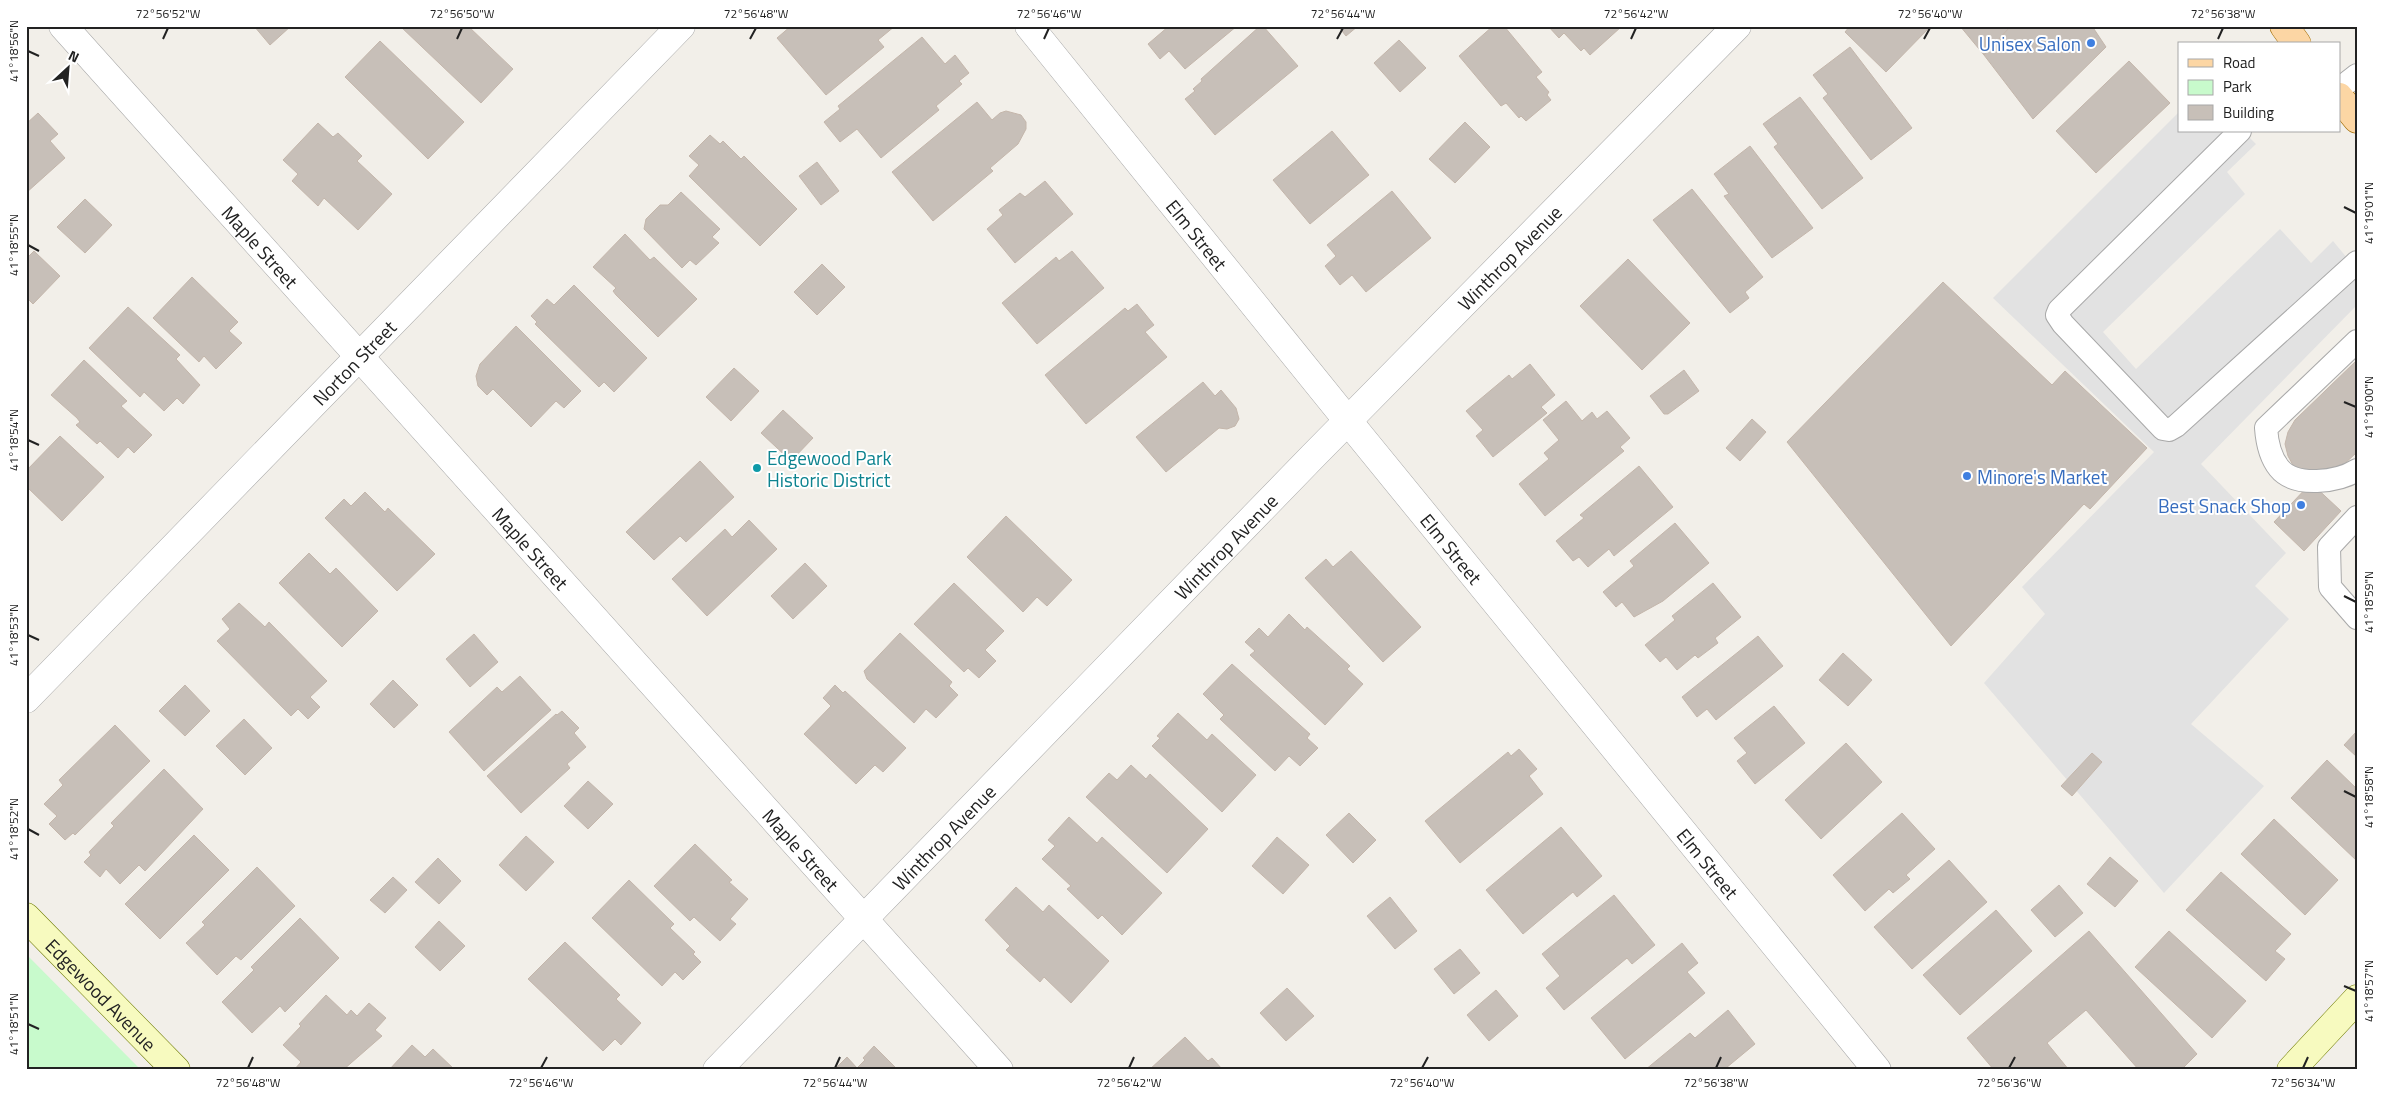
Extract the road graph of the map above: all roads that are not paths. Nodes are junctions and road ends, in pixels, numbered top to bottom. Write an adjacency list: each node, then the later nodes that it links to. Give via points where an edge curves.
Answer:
1 (63, 26): 14 (street, Maple Street)
2 (681, 26): 14 (street, Norton Street)
3 (1029, 26): 15 (street, Elm Street)
4 (1736, 26): 15 (street, Winthrop Avenue)
5 (2284, 26): 6 (main road)
6 (2296, 42)
7 (2357, 75): 8 (lane)
8 (2340, 88)
9 (2340, 98): 10 (main road)
10 (2357, 119)
11 (2239, 132): 12 (lane, via 2059,310 2057,315 2063,324 2163,430 2169,430)
12 (2357, 262)
13 (2357, 341): 16 (lane, via 2331,375 2290,414 2266,428 2267,444 2279,469 2292,478 2326,482)
14 (359, 358): 19 (street, Norton Street); 21 (street, Maple Street)
15 (1348, 421): 21 (street, Winthrop Avenue); 26 (street, Elm Street)
16 (2348, 471)
17 (2357, 517): 18 (lane, via 2329,547 2330,587)
18 (2357, 618)
19 (26, 699)
20 (26, 916): 23 (main road, Edgewood Avenue)
21 (864, 920): 24 (street, Winthrop Avenue); 25 (street, Maple Street)
22 (2357, 999): 27 (main road)
23 (176, 1070)
24 (717, 1070)
25 (999, 1070)
26 (1878, 1070)
27 (2291, 1070)

